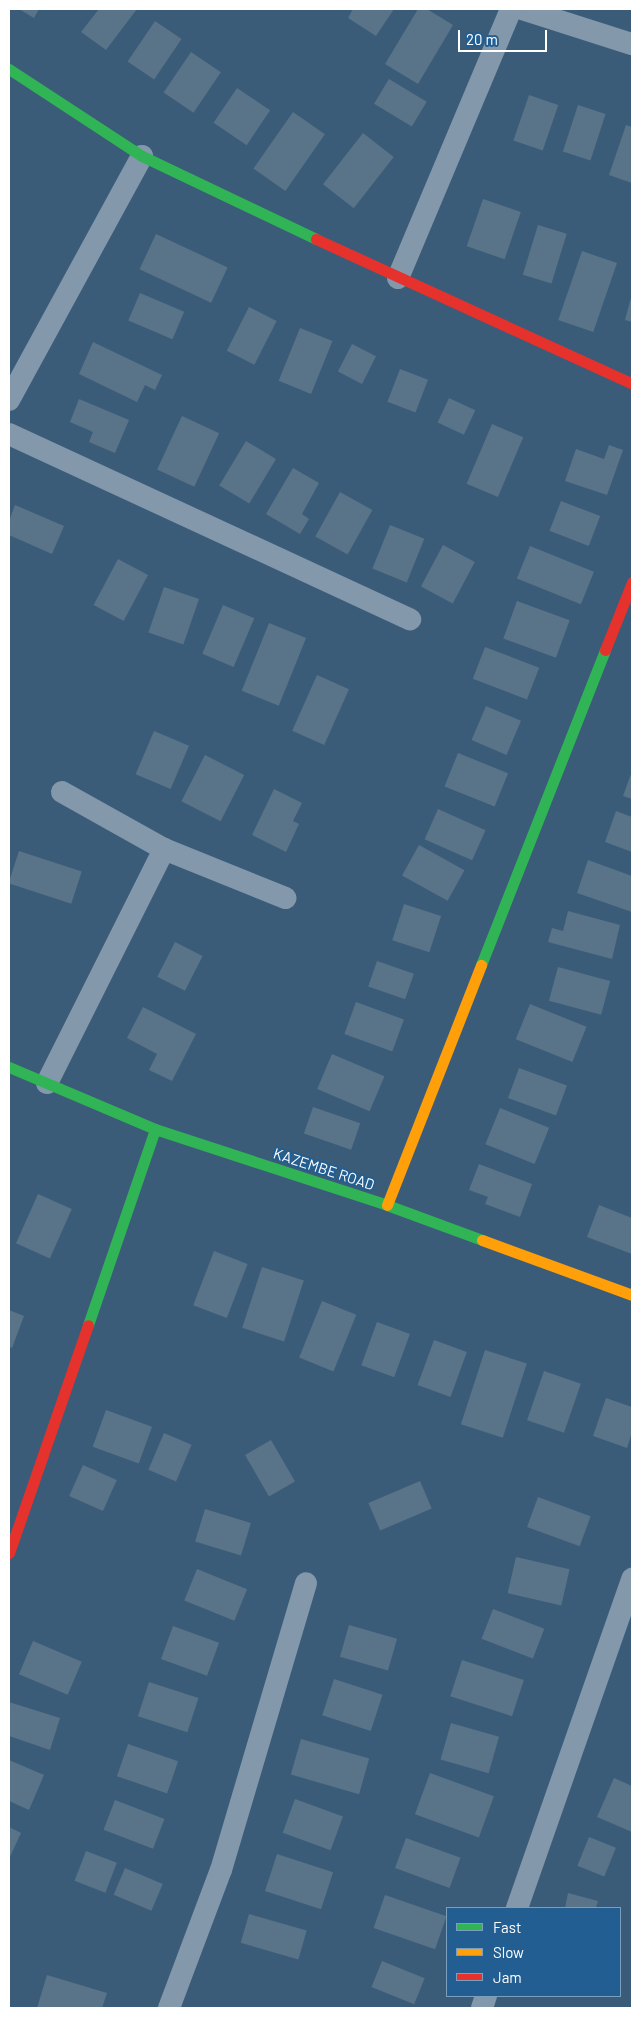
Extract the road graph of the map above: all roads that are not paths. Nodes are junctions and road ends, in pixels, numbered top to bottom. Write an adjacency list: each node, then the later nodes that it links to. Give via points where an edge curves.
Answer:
1 (511, 9): 6 (street)
2 (522, 9): 3 (street)
3 (632, 44)
4 (9, 69): 5 (street)
5 (142, 156): 6 (street); 8 (street)
6 (398, 278): 7 (street)
7 (632, 384)
8 (9, 400)
9 (9, 434): 11 (street)
10 (632, 582): 18 (street)
11 (410, 619)
12 (62, 792): 13 (street)
13 (164, 849): 14 (street); 16 (street)
14 (286, 898)
15 (9, 1067): 16 (street, KAZEMBE ROAD)
16 (47, 1084): 17 (street, KAZEMBE ROAD)
17 (155, 1130): 18 (street, KAZEMBE ROAD); 20 (street)
18 (387, 1205): 19 (street, KAZEMBE ROAD)
19 (632, 1296)
20 (9, 1553)
21 (632, 1579): 23 (street)
22 (306, 1583): 24 (street, via 221,1870)
23 (517, 1907)
24 (169, 2008)

